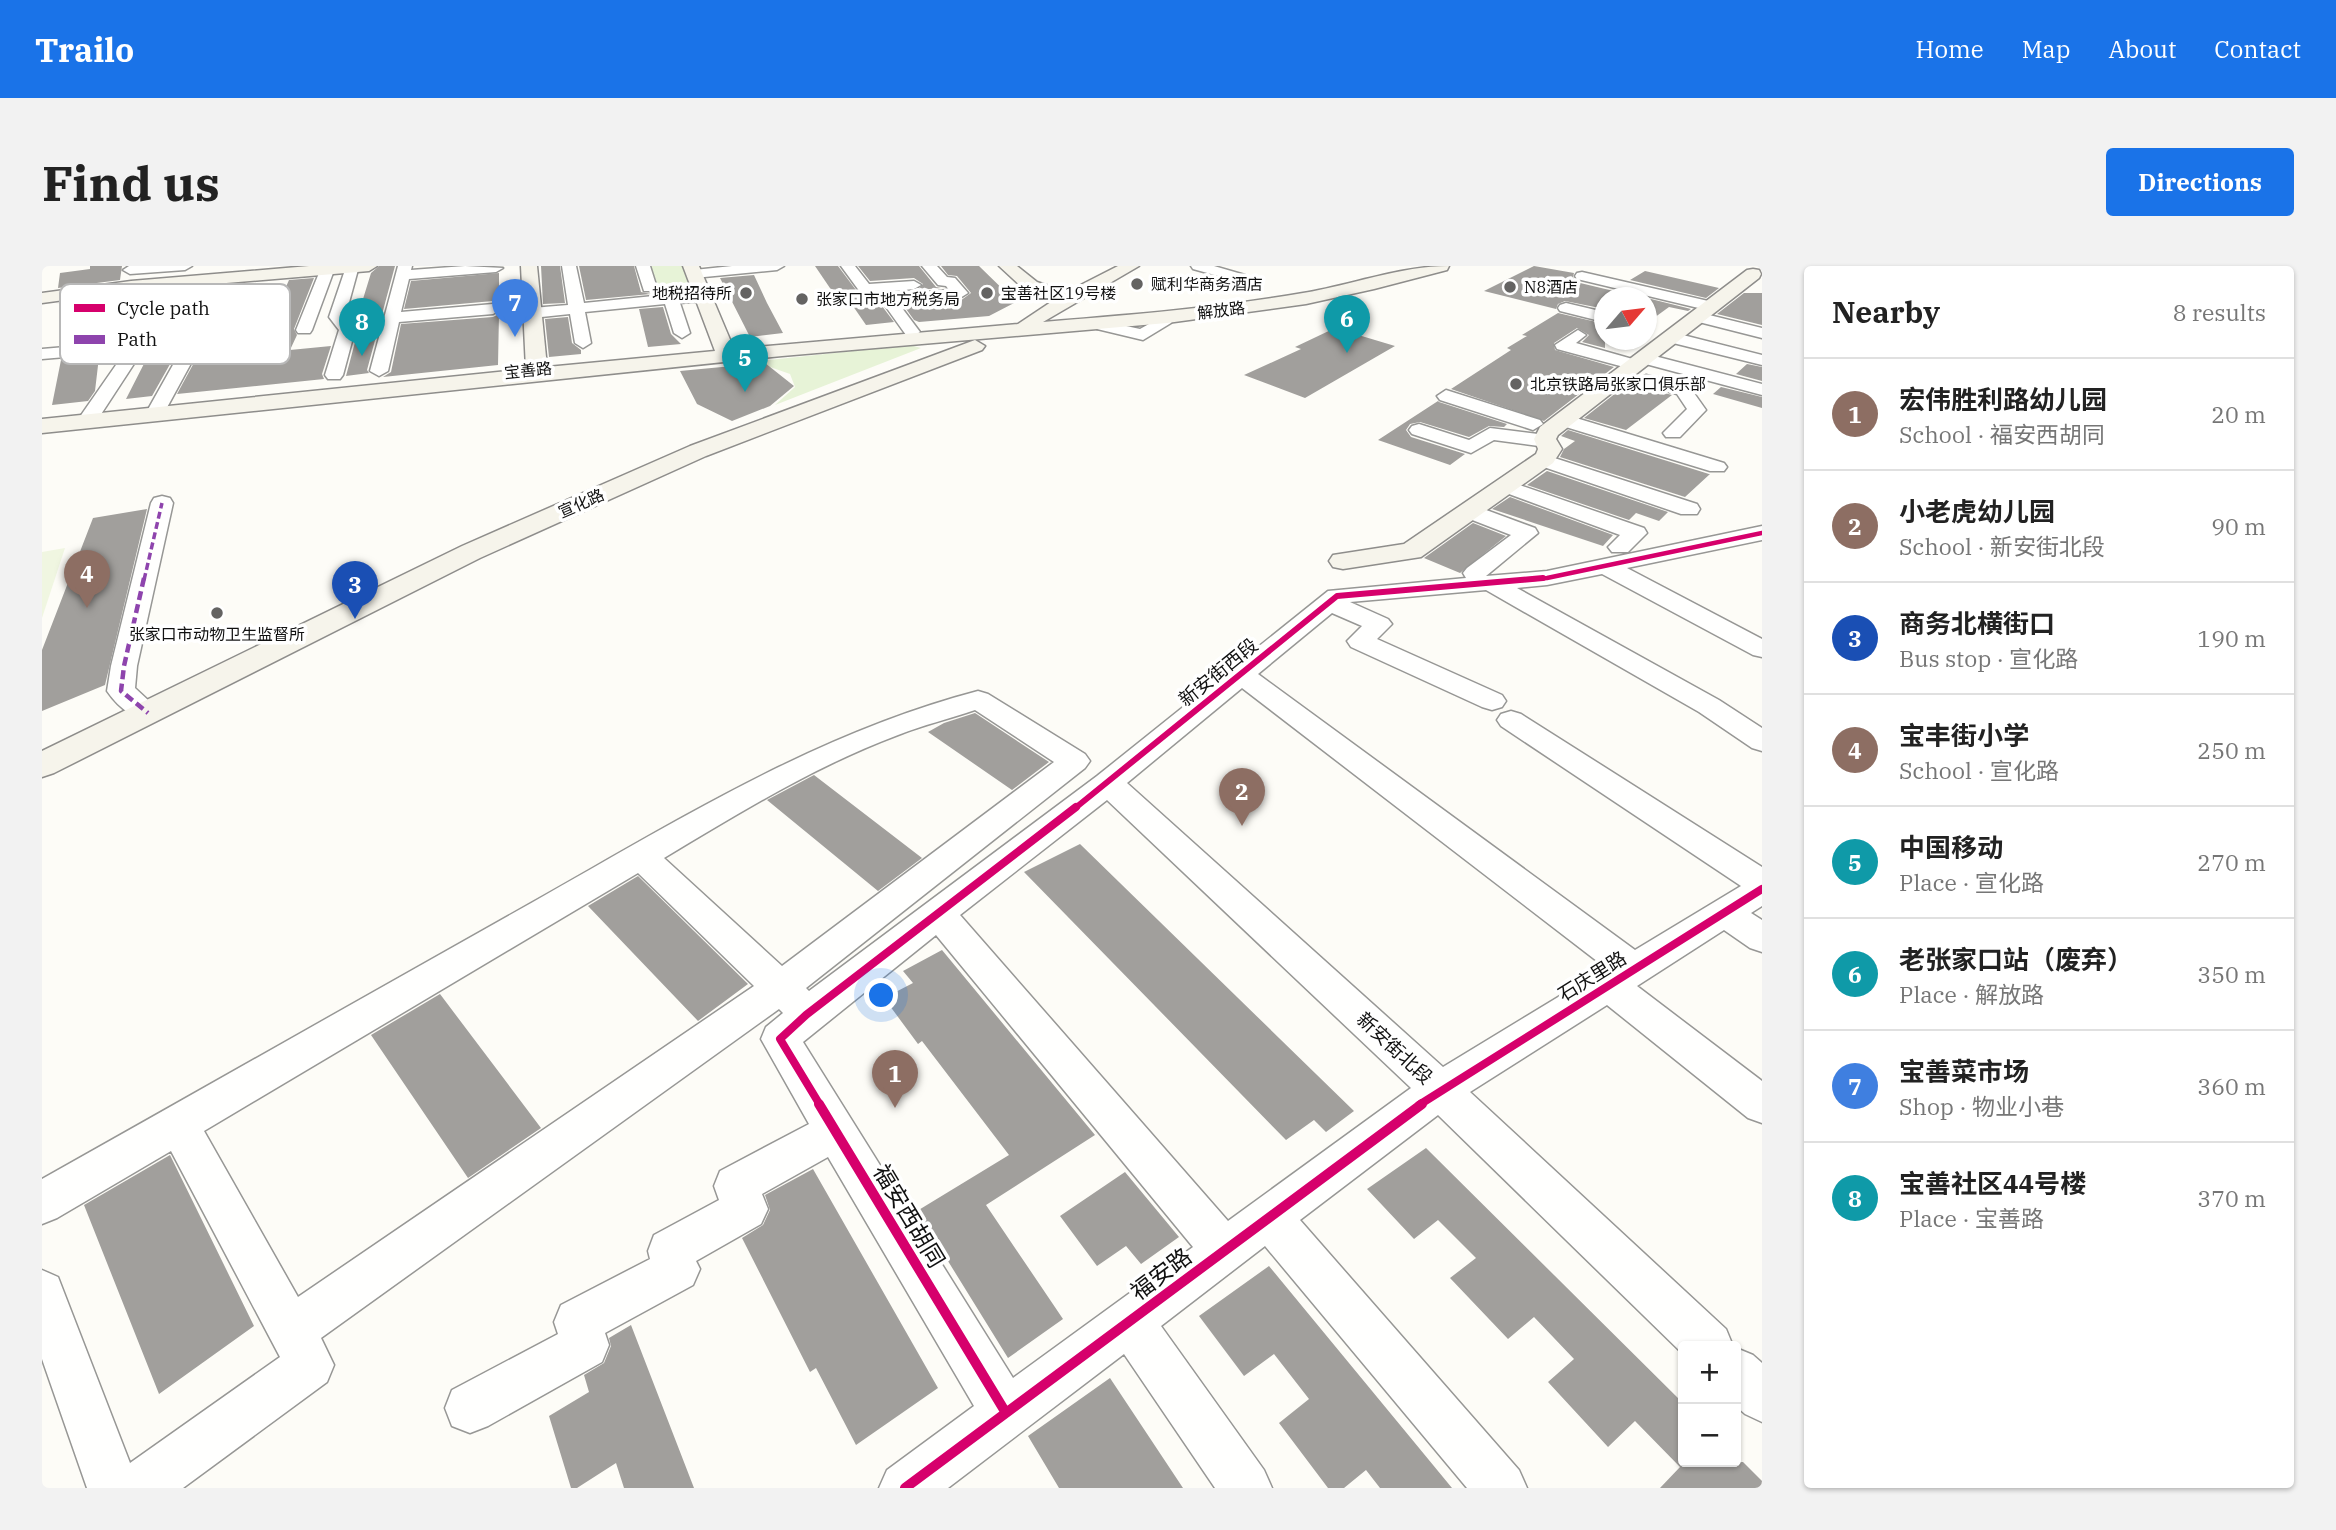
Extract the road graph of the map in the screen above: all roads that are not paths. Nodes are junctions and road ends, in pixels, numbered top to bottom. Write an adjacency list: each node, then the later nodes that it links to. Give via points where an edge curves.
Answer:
1 (529, 266): 37 (main road)
2 (569, 266): 34 (street)
3 (643, 266): 26 (street)
4 (777, 266): 13 (street)
5 (848, 266): 29 (street, via 865,289)
6 (929, 266): 29 (street, via 943,282)
7 (1007, 266): 30 (main road, via 1031,286)
8 (1113, 266): 30 (main road, 宣化路)
9 (1131, 266): 30 (main road, 宣化路)
10 (1198, 266): 23 (street)
11 (1419, 266): 40 (main road, 解放路, via 1346,285)
12 (1441, 266): 40 (main road, 解放路, via 1359,288 1228,310)
13 (750, 267): 24 (street)
14 (350, 268): 16 (main road); 27 (street); 31 (street)
15 (496, 268): 18 (street)
16 (291, 269): 19 (main road)
17 (1727, 269): 20 (main road)
18 (404, 271): 39 (street)
19 (186, 274): 22 (main road)
20 (1757, 275): 42 (main road)
21 (1582, 276): 42 (street)
22 (129, 278): 25 (main road)
23 (1240, 278)
24 (696, 280): 26 (street); 33 (street); 52 (main road)
25 (103, 284)
26 (649, 288): 34 (street)
27 (345, 293): 31 (street); 61 (street, via 338,317 347,330)
28 (60, 294): 32 (main road)
29 (885, 294): 47 (street)
30 (1067, 295): 40 (main road, via 1076,305); 43 (main road, 宣化路)
31 (317, 296): 44 (street)
32 (42, 298)
33 (671, 300): 34 (street); 46 (street)
34 (576, 302): 37 (street); 50 (street)
35 (1566, 308): 38 (street)
36 (494, 309): 39 (street)
37 (533, 313): 60 (main road)
38 (1594, 314)
39 (392, 318): 59 (street)
40 (1114, 319): 43 (main road, 解放路); 48 (street); 48 (street)
41 (1165, 320): 48 (street)
42 (1681, 323): 45 (street); 55 (street); 58 (main road)
43 (1016, 325): 47 (main road, 宝善路); 54 (main road, 宣化路); 85 (main road, 宣化路, via 673,463 471,552)
44 (304, 330)
45 (1762, 332)
46 (682, 333)
47 (913, 335): 52 (main road, 宝善路); 54 (main road, via 941,344)
48 (1143, 335)
49 (1577, 335): 58 (street, via 1563,345)
50 (583, 343)
51 (60, 352): 53 (street)
52 (726, 353): 60 (main road, 宝善路)
53 (42, 354)
54 (935, 354): 85 (main road, 宣化路, via 688,446 466,545)
55 (1758, 354)
56 (128, 364): 65 (street)
57 (185, 364): 64 (street)
58 (1634, 366): 62 (street); 69 (street, via 1683,390 1697,410); 70 (main road)
59 (379, 371)
60 (536, 372): 64 (main road, 宝善路)
61 (334, 375)
62 (1762, 390)
63 (1446, 396): 70 (street)
64 (157, 410): 65 (main road, 宝善路)
65 (90, 417): 66 (main road, 宝善路); 67 (main road, 宝善路)
66 (42, 418)
67 (42, 426)
68 (1419, 430): 70 (street, via 1471,447 1490,434)
69 (1673, 433)
70 (1551, 438): 71 (street); 72 (main road); 74 (street)
71 (1717, 467)
72 (1505, 486): 75 (main road); 78 (street, via 1636,533)
73 (162, 503): 85 (street, via 121,691)
74 (1689, 509)
75 (1469, 511): 80 (main road, via 1412,551); 81 (street, via 1527,533)
76 (1762, 533): 77 (street, 新安街西段)
77 (1731, 540): 78 (street, 新安街西段); 79 (street)
78 (1613, 557): 81 (street, 新安街西段, via 1547,578); 83 (street)
79 (1762, 557)
80 (1343, 561)
81 (1483, 578): 82 (street, 新安街西段, via 1337,596); 86 (street)
82 (1329, 602): 84 (street, 新安街西段); 91 (street, via 1379,624 1360,641 1501,710)
83 (1762, 649)
84 (1241, 674): 89 (street, 新安街西段); 96 (street)
85 (142, 708): 87 (main road, 宣化路); 88 (main road, 宣化路)
86 (1762, 741)
87 (42, 750)
88 (42, 765)
89 (1108, 783): 94 (street, 新安街西段); 99 (street, 新安街北段)
90 (640, 856): 97 (street, 福安西胡同); 97 (street, via 803,766 887,729 978,700 1074,761); 101 (street)
91 (1762, 883)
92 (1762, 889): 93 (street, 石庆里路)
93 (1724, 912): 95 (street); 96 (street, 石庆里路)
94 (938, 913): 98 (street, 新安街西段); 105 (street)
95 (1762, 938)
96 (1621, 977): 99 (street, 石庆里路); 100 (street)
97 (781, 986): 98 (street, 福安西胡同); 108 (street)
98 (793, 1027): 102 (street, 福安西胡同)
99 (1440, 1090): 104 (street, 福安路); 109 (street, 新安街北段)
100 (1762, 1105)
101 (178, 1124): 103 (street); 108 (street)
102 (836, 1131): 112 (street, via 735,1185 746,1209 670,1251 677,1269 578,1322 585,1345); 113 (street, 福安西胡同)
103 (42, 1203)
104 (1269, 1217): 105 (street, 福安路); 118 (street)
105 (1224, 1250): 107 (street, 福安路)
106 (42, 1293): 114 (street)
107 (1129, 1321): 113 (street, 福安路); 117 (street)
108 (292, 1330): 115 (street, via 310,1365)
109 (1704, 1341)
110 (1741, 1377): 111 (street)
111 (1762, 1397)
112 (470, 1408)
113 (1006, 1413): 116 (street, 福安路)
114 (113, 1488)
115 (139, 1488)
116 (905, 1488)
117 (1246, 1488)
118 (1501, 1488)

